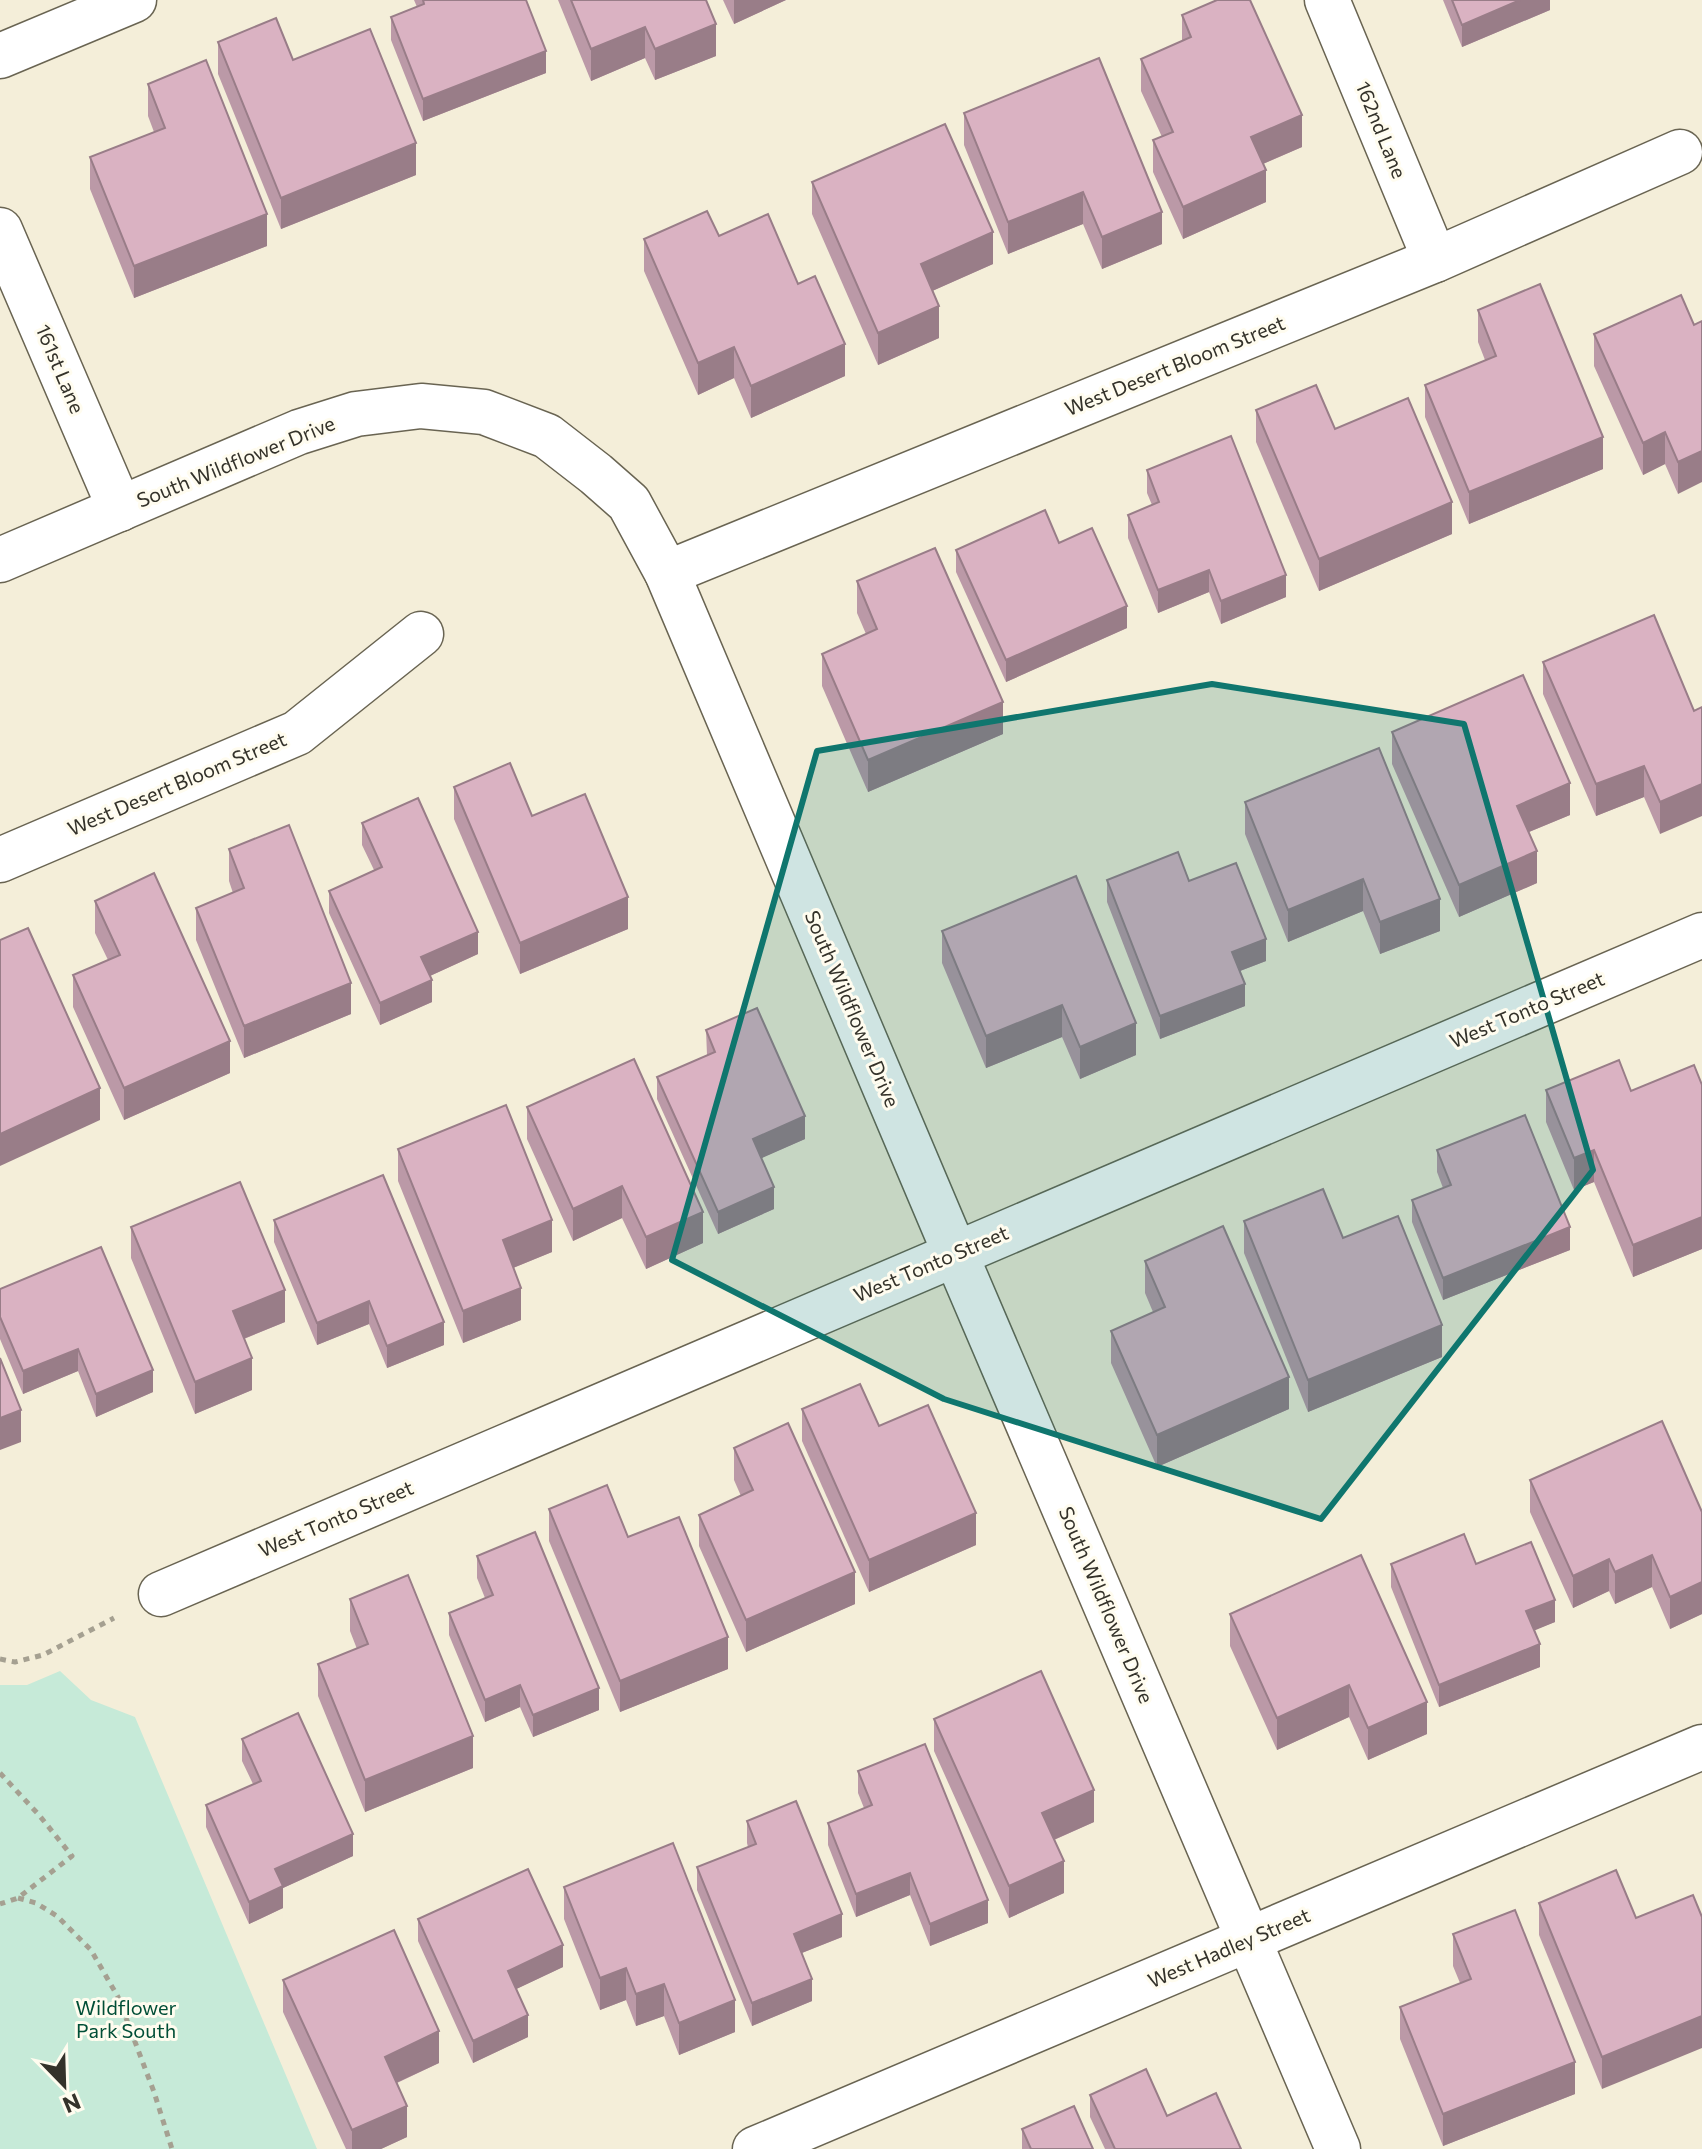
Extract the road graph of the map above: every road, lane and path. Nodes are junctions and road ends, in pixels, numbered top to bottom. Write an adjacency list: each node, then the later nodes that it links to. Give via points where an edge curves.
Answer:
1 (134, 0): 3 (street)
2 (1327, 0): 6 (street, 162nd Lane)
3 (0, 56)
4 (1680, 152): 6 (street, West Desert Bloom Street)
5 (0, 230): 7 (street, 161st Lane)
6 (1435, 260): 9 (street, West Desert Bloom Street)
7 (120, 509): 8 (street, South Wildflower Drive); 9 (street, South Wildflower Drive, via 299,432 356,414 421,406 484,412 547,436 629,503)
8 (0, 560)
9 (667, 573): 13 (street, South Wildflower Drive)
10 (421, 634): 11 (street, West Desert Bloom Street, via 297,733)
11 (0, 860)
12 (1702, 935): 13 (street, West Tonto Street)
13 (955, 1253): 14 (street, West Tonto Street); 20 (street, South Wildflower Drive)
14 (161, 1594): 15 (path, via 43,1655 15,1662)
15 (0, 1659)
16 (1702, 1747): 20 (street, West Hadley Street)
17 (0, 1773): 18 (path, via 72,1856)
18 (18, 1898): 19 (path); 21 (path, via 57,1916 91,1950 118,1997)
19 (0, 1904)
20 (1249, 1939): 22 (street, West Hadley Street); 23 (street, South Wildflower Drive)
21 (172, 2149)
22 (755, 2149)
23 (1338, 2149)

